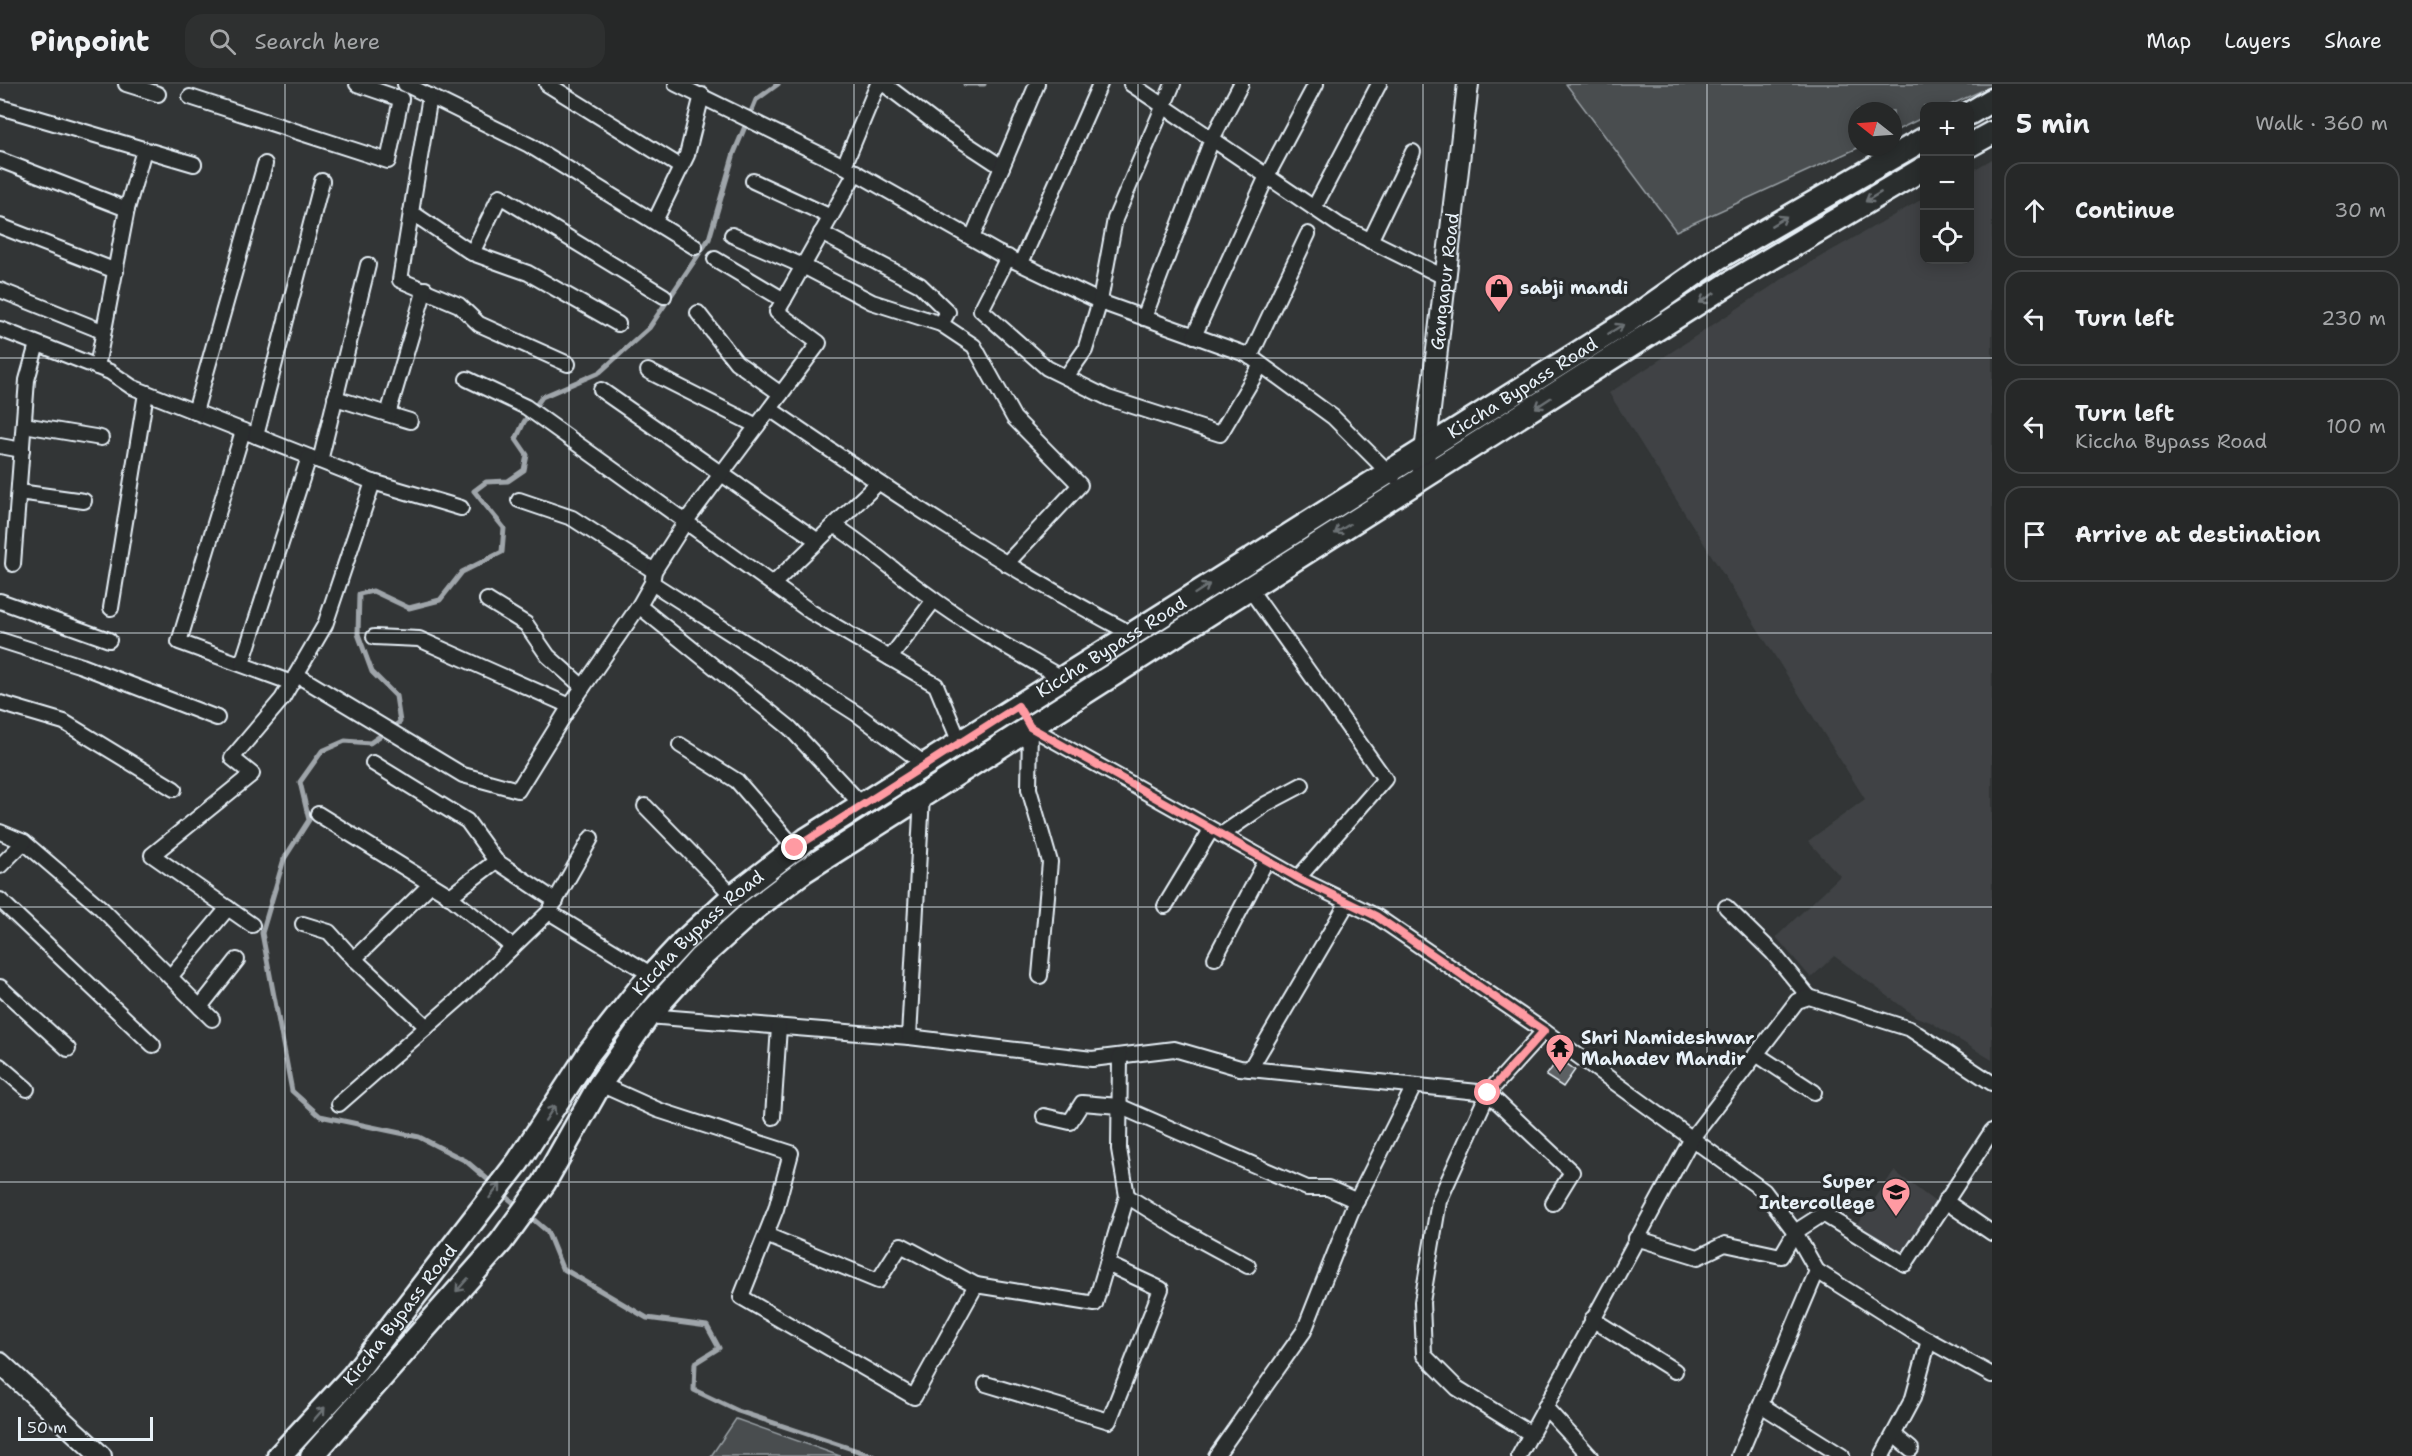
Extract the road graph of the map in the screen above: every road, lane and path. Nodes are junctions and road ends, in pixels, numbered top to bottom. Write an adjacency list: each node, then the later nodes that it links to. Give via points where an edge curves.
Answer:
1 (126, 84): 16 (street)
2 (357, 84): 20 (street)
3 (404, 84): 18 (street); 20 (street)
4 (547, 84): 34 (street)
5 (676, 84): 17 (street)
6 (878, 84): 36 (street)
7 (884, 84): 35 (street)
8 (1037, 84): 35 (street)
9 (1100, 84): 56 (street)
10 (1131, 84): 22 (street)
11 (1173, 84): 22 (street)
12 (1241, 84): 26 (street)
13 (1316, 84): 38 (street)
14 (1379, 84): 41 (street)
15 (1468, 84): 60 (street, Gangapur Road)
16 (158, 94)
17 (702, 95): 34 (street); 36 (street)
18 (430, 96): 43 (street); 45 (street, via 529,145)
19 (190, 97): 20 (street, via 388,161)
20 (401, 99)
21 (1992, 100): 24 (main road)
22 (1162, 105): 26 (street); 65 (street, via 1115,219)
23 (0, 107): 29 (street)
24 (1974, 111)
25 (1992, 133): 28 (main road)
26 (1212, 139): 38 (street); 67 (street)
27 (1920, 141): 88 (main road, Kiccha Bypass Road, one-way to 27, via 1627,322 1718,258)
28 (1974, 143)
29 (144, 150): 32 (street); 42 (street)
30 (1413, 152): 51 (street)
31 (0, 160): 42 (street)
32 (194, 164)
33 (265, 164): 85 (street)
34 (681, 167): 45 (street)
35 (1002, 167): 50 (street)
36 (850, 169): 44 (street); 50 (street)
37 (1920, 170): 93 (main road, one-way to 93, via 1728,284)
38 (1267, 176): 41 (street); 72 (street)
39 (322, 181): 91 (street)
40 (753, 181): 44 (street)
41 (1314, 208): 51 (street)
42 (127, 210): 59 (street)
43 (411, 212): 53 (street); 61 (street, via 400,280)
44 (831, 217): 47 (street)
45 (655, 220): 52 (street)
46 (0, 226): 59 (street)
47 (821, 233): 58 (street); 69 (street, via 920,285 948,312)
48 (1308, 234): 74 (street)
49 (732, 235): 58 (street)
50 (972, 238): 54 (street)
51 (1370, 241): 60 (street)
52 (696, 247)
53 (472, 254): 63 (street, via 500,196); 68 (street, via 528,273)
54 (1008, 257): 56 (street); 78 (street, via 981,310 1047,368)
55 (715, 259): 64 (street)
56 (1021, 263): 65 (street)
57 (368, 265): 83 (street)
58 (802, 266): 64 (street); 69 (street, via 872,302)
59 (116, 271): 71 (street)
60 (1446, 278): 95 (street, Gangapur Road)
61 (425, 289): 75 (street, via 459,305 479,324); 86 (street)
62 (0, 290): 71 (street)
63 (664, 296)
64 (784, 300): 82 (street, via 777,312 819,343)
65 (1100, 302): 67 (street); 78 (street, via 1085,350)
66 (698, 314): 82 (street, via 736,362)
67 (1144, 318): 72 (street)
68 (618, 324)
69 (941, 324): 113 (street, via 974,346 1014,418 1080,485)
70 (0, 329): 73 (street)
71 (102, 332): 76 (street)
72 (1194, 336): 74 (street)
73 (37, 344): 76 (street); 89 (street, via 27,380)
74 (1255, 361): 78 (street, via 1220,434 1108,398); 98 (street, via 1333,417)
75 (568, 364)
76 (97, 367): 81 (street)
77 (648, 371): 90 (street)
78 (1066, 377)
79 (467, 379): 109 (street, via 526,407)
80 (601, 390): 99 (street)
81 (146, 393): 85 (street); 121 (street)
82 (781, 394): 84 (street)
83 (335, 398): 86 (street); 97 (street)
84 (770, 409): 90 (street); 101 (street)
85 (195, 412): 91 (street)
86 (388, 414): 87 (street)
87 (410, 421)
88 (1469, 422): 93 (main road); 95 (main road, Kiccha Bypass Road)
89 (24, 424): 92 (street); 96 (street)
90 (757, 426): 99 (street)
91 (250, 434): 97 (street); 128 (street, via 179,642)
92 (100, 438)
93 (1482, 442): 102 (main road)
94 (0, 446): 96 (street)
95 (1426, 447): 98 (main road, Kiccha Bypass Road); 102 (street, Gangapur Road)
96 (22, 450): 104 (street)
97 (314, 459): 100 (street); 128 (street)
98 (1388, 471): 102 (street); 103 (main road, Kiccha Bypass Road)
99 (720, 475): 109 (street); 111 (street)
100 (373, 482): 107 (street); 130 (street, via 325,625)
101 (878, 483): 110 (street); 113 (street)
102 (1413, 484): 108 (main road)
103 (1356, 491): 108 (main road); 122 (main road, Kiccha Bypass Road, one-way to 103)
104 (19, 492): 106 (street); 112 (street)
105 (519, 500): 114 (street, via 572,518)
106 (84, 501)
107 (461, 508)
108 (1368, 512): 116 (main road, one-way to 116)
109 (686, 521): 114 (street); 115 (street)
110 (834, 525): 111 (street); 118 (street)
111 (818, 541): 115 (street)
112 (13, 564)
113 (1006, 564): 122 (street)
114 (653, 577): 120 (street); 140 (street)
115 (772, 584): 127 (street, via 811,612)
116 (1249, 588): 126 (main road); 155 (street, via 1385,779)
117 (487, 600): 131 (street, via 526,624 548,656)
118 (934, 600): 127 (street); 129 (street)
119 (0, 601): 125 (street)
120 (639, 606): 131 (street); 145 (street, via 790,728)
121 (111, 608)
122 (1132, 634): 126 (main road); 129 (main road, Kiccha Bypass Road)
123 (374, 637): 133 (street, via 419,639)
124 (0, 640): 135 (street, via 82,666)
125 (109, 640)
126 (1143, 655): 136 (main road)
127 (890, 658): 137 (street, via 936,685)
128 (242, 664): 130 (street)
129 (1062, 678): 134 (main road, Kiccha Bypass Road)
130 (294, 679): 133 (street, via 377,722 463,775 518,789); 164 (street, via 232,758 252,774 152,855)
131 (583, 687): 133 (street)
132 (0, 703): 142 (street, via 64,722)
133 (570, 706)
134 (1018, 706): 136 (main road); 137 (main road, Kiccha Bypass Road)
135 (217, 718)
136 (1030, 727): 143 (main road); 148 (street); 173 (street, via 1029,789 1050,862)
137 (960, 743): 140 (main road, Kiccha Bypass Road)
138 (680, 745): 151 (street, via 737,781)
139 (373, 763): 152 (street, via 466,821)
140 (926, 765): 145 (main road, Kiccha Bypass Road)
141 (1302, 784): 148 (street)
142 (174, 789)
143 (922, 796): 165 (main road, via 804,870); 183 (street)
144 (645, 806): 159 (street)
145 (863, 806): 151 (main road, Kiccha Bypass Road)
146 (318, 814): 156 (street)
147 (0, 832): 150 (street)
148 (1216, 832): 153 (street); 162 (street)
149 (591, 837): 161 (street)
150 (24, 842): 154 (street); 174 (street, via 101,908)
151 (795, 848): 159 (main road, Kiccha Bypass Road)
152 (496, 861): 157 (street); 161 (street)
153 (1266, 861): 155 (street); 169 (street)
154 (0, 866)
155 (1298, 878): 160 (street)
156 (431, 884): 157 (street); 170 (street)
157 (449, 897): 168 (street)
158 (0, 900): 184 (street)
159 (728, 900): 165 (main road); 172 (main road, Kiccha Bypass Road)
160 (1348, 903): 182 (street, via 1376,916); 189 (street)
161 (553, 906): 168 (street); 172 (street)
162 (1165, 906)
163 (1726, 907): 176 (street, via 1773,953)
164 (228, 908): 167 (street); 174 (street)
165 (739, 923): 178 (main road, via 699,959)
166 (303, 924): 170 (street, via 329,932)
167 (252, 925)
168 (513, 947): 180 (street)
169 (1215, 958)
170 (354, 959): 180 (street)
171 (237, 960): 177 (street)
172 (652, 975): 226 (main road, Kiccha Bypass Road, one-way to 172, via 353,1376 518,1162 589,1053)
173 (1040, 976)
174 (170, 977): 177 (street)
175 (0, 987): 185 (street)
176 (1809, 997): 186 (street, via 1797,1001); 190 (street, via 1910,1029)
177 (200, 1007): 179 (street)
178 (648, 1016): 181 (street); 191 (main road)
179 (212, 1019)
180 (427, 1027): 196 (street)
181 (779, 1027): 183 (street); 199 (street)
182 (1544, 1031): 195 (street); 201 (street)
183 (909, 1037): 187 (street, via 1092,1059)
184 (153, 1045)
185 (68, 1049)
186 (1756, 1054): 194 (street); 201 (street)
187 (1120, 1056): 189 (street, via 1174,1049); 197 (street)
188 (0, 1066): 193 (street)
189 (1250, 1069): 192 (street)
190 (1992, 1083)
191 (600, 1084): 208 (street, via 658,1110 791,1153); 227 (main road, one-way to 227, via 544,1183 501,1242)
192 (1414, 1086): 195 (street); 203 (street)
193 (27, 1089)
194 (1814, 1092)
195 (1488, 1093): 205 (street, via 1572,1172); 222 (street, via 1439,1201 1422,1302 1424,1354 1457,1388)
196 (339, 1104)
197 (1119, 1106): 198 (street, via 1082,1103 1070,1122); 202 (street, via 1119,1149); 203 (street, via 1307,1188 1328,1188)
198 (1044, 1116)
199 (773, 1117)
200 (1991, 1137): 204 (street)
201 (1692, 1138): 206 (street, via 1764,1191); 209 (street)
202 (1127, 1196): 210 (street); 211 (street)
203 (1357, 1200): 228 (street, via 1304,1331)
204 (1945, 1201): 206 (street, via 1905,1264 1823,1214); 207 (street)
205 (1553, 1203)
206 (1795, 1232): 209 (street, via 1782,1256 1725,1244 1698,1257); 212 (street)
207 (1992, 1233)
208 (766, 1235): 213 (street, via 878,1281 901,1245); 213 (street, via 741,1297 914,1397)
209 (1636, 1238): 214 (street)
210 (1107, 1264): 213 (street, via 1095,1304); 219 (street, via 1161,1290 1109,1421)
211 (1248, 1266)
212 (1817, 1271): 215 (street); 220 (street)
213 (976, 1285)
214 (1592, 1319): 217 (street); 221 (street)
215 (1929, 1340): 218 (street); 223 (street, via 1913,1398)
216 (0, 1363): 225 (street)
217 (1675, 1371)
218 (1992, 1375)
219 (986, 1384)
220 (1761, 1405): 231 (street); 232 (street)
221 (1545, 1407): 222 (street); 230 (street)
222 (1531, 1434): 229 (street)
223 (1894, 1435): 224 (street); 233 (street)
224 (1911, 1449)
225 (101, 1456)
226 (279, 1456)
227 (312, 1456)
228 (1216, 1456)
229 (1519, 1456)
230 (1590, 1456)
231 (1739, 1456)
232 (1842, 1456)
233 (1882, 1456)

